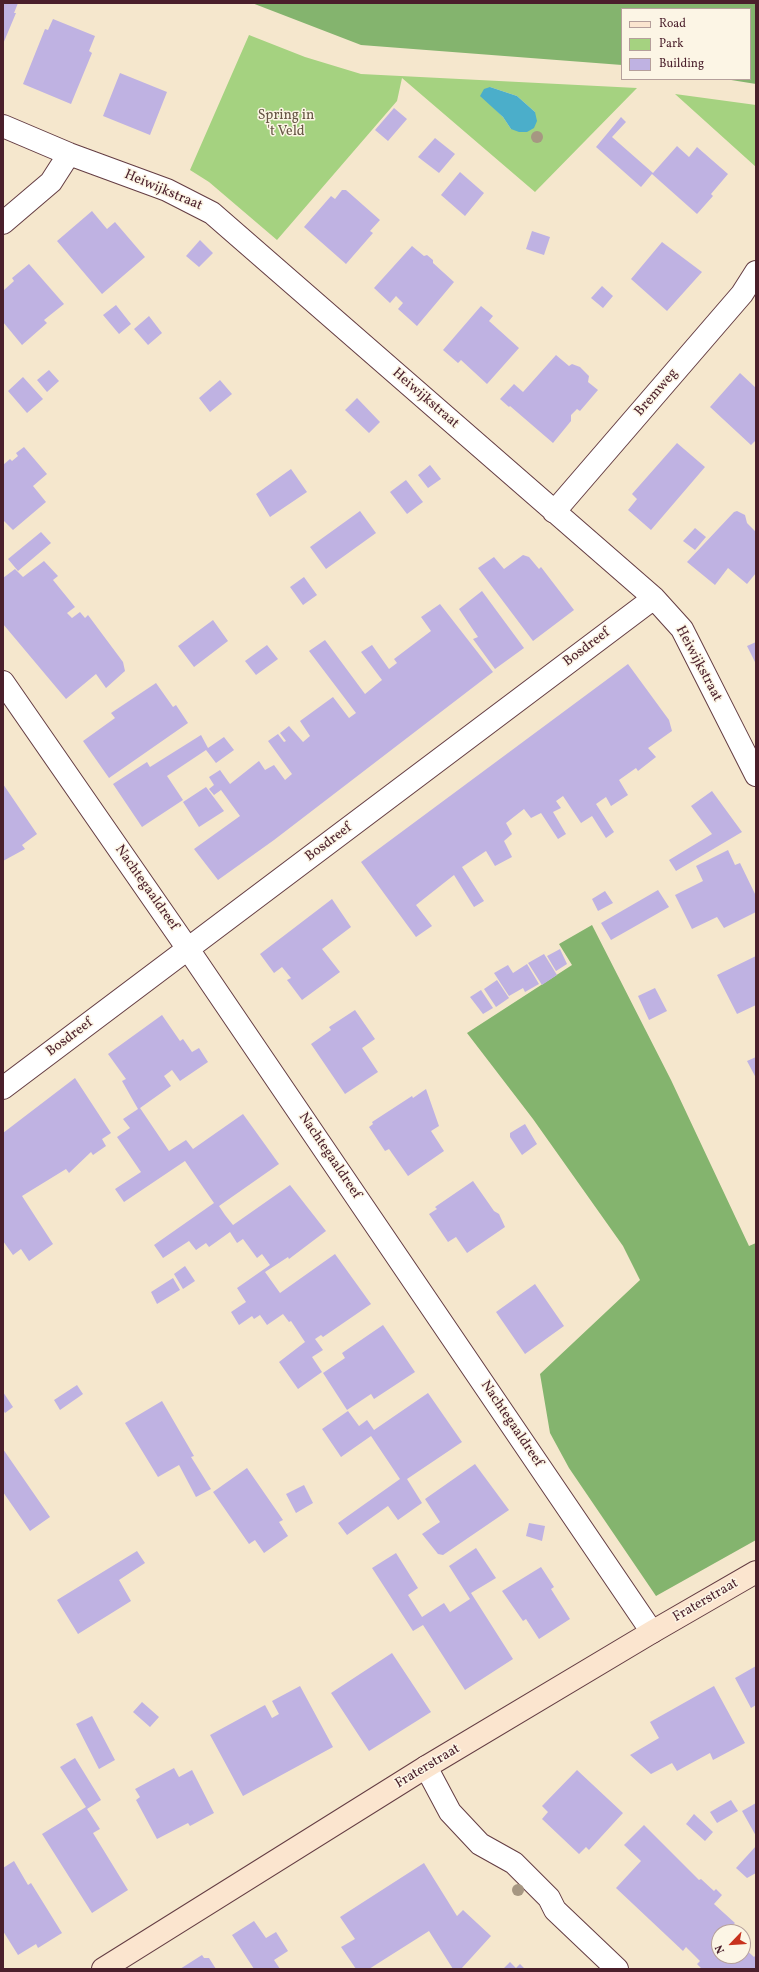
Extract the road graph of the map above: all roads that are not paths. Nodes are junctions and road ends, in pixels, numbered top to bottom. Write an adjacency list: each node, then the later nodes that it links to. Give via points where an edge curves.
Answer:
1 (3, 126): 2 (street, Heiwijkstraat)
2 (69, 154): 3 (street, via 51,182); 5 (street, Heiwijkstraat, via 166,190 212,213)
3 (3, 223)
4 (756, 272): 5 (street, Bremweg, via 742,294)
5 (554, 512): 6 (street, Heiwijkstraat)
6 (654, 598): 8 (street, Heiwijkstraat, via 682,629); 9 (street, Bosdreef)
7 (3, 682): 9 (street, Nachtegaaldreef)
8 (756, 775)
9 (188, 949): 10 (street, Bosdreef); 12 (street, Nachtegaaldreef)
10 (3, 1088)
11 (756, 1572): 12 (street, Fraterstraat)
12 (652, 1632): 13 (street, Fraterstraat)
13 (426, 1767): 14 (street, Fraterstraat); 15 (street, via 450,1812 480,1844 514,1863 549,1898 555,1910)
14 (104, 1969)
15 (617, 1969)

